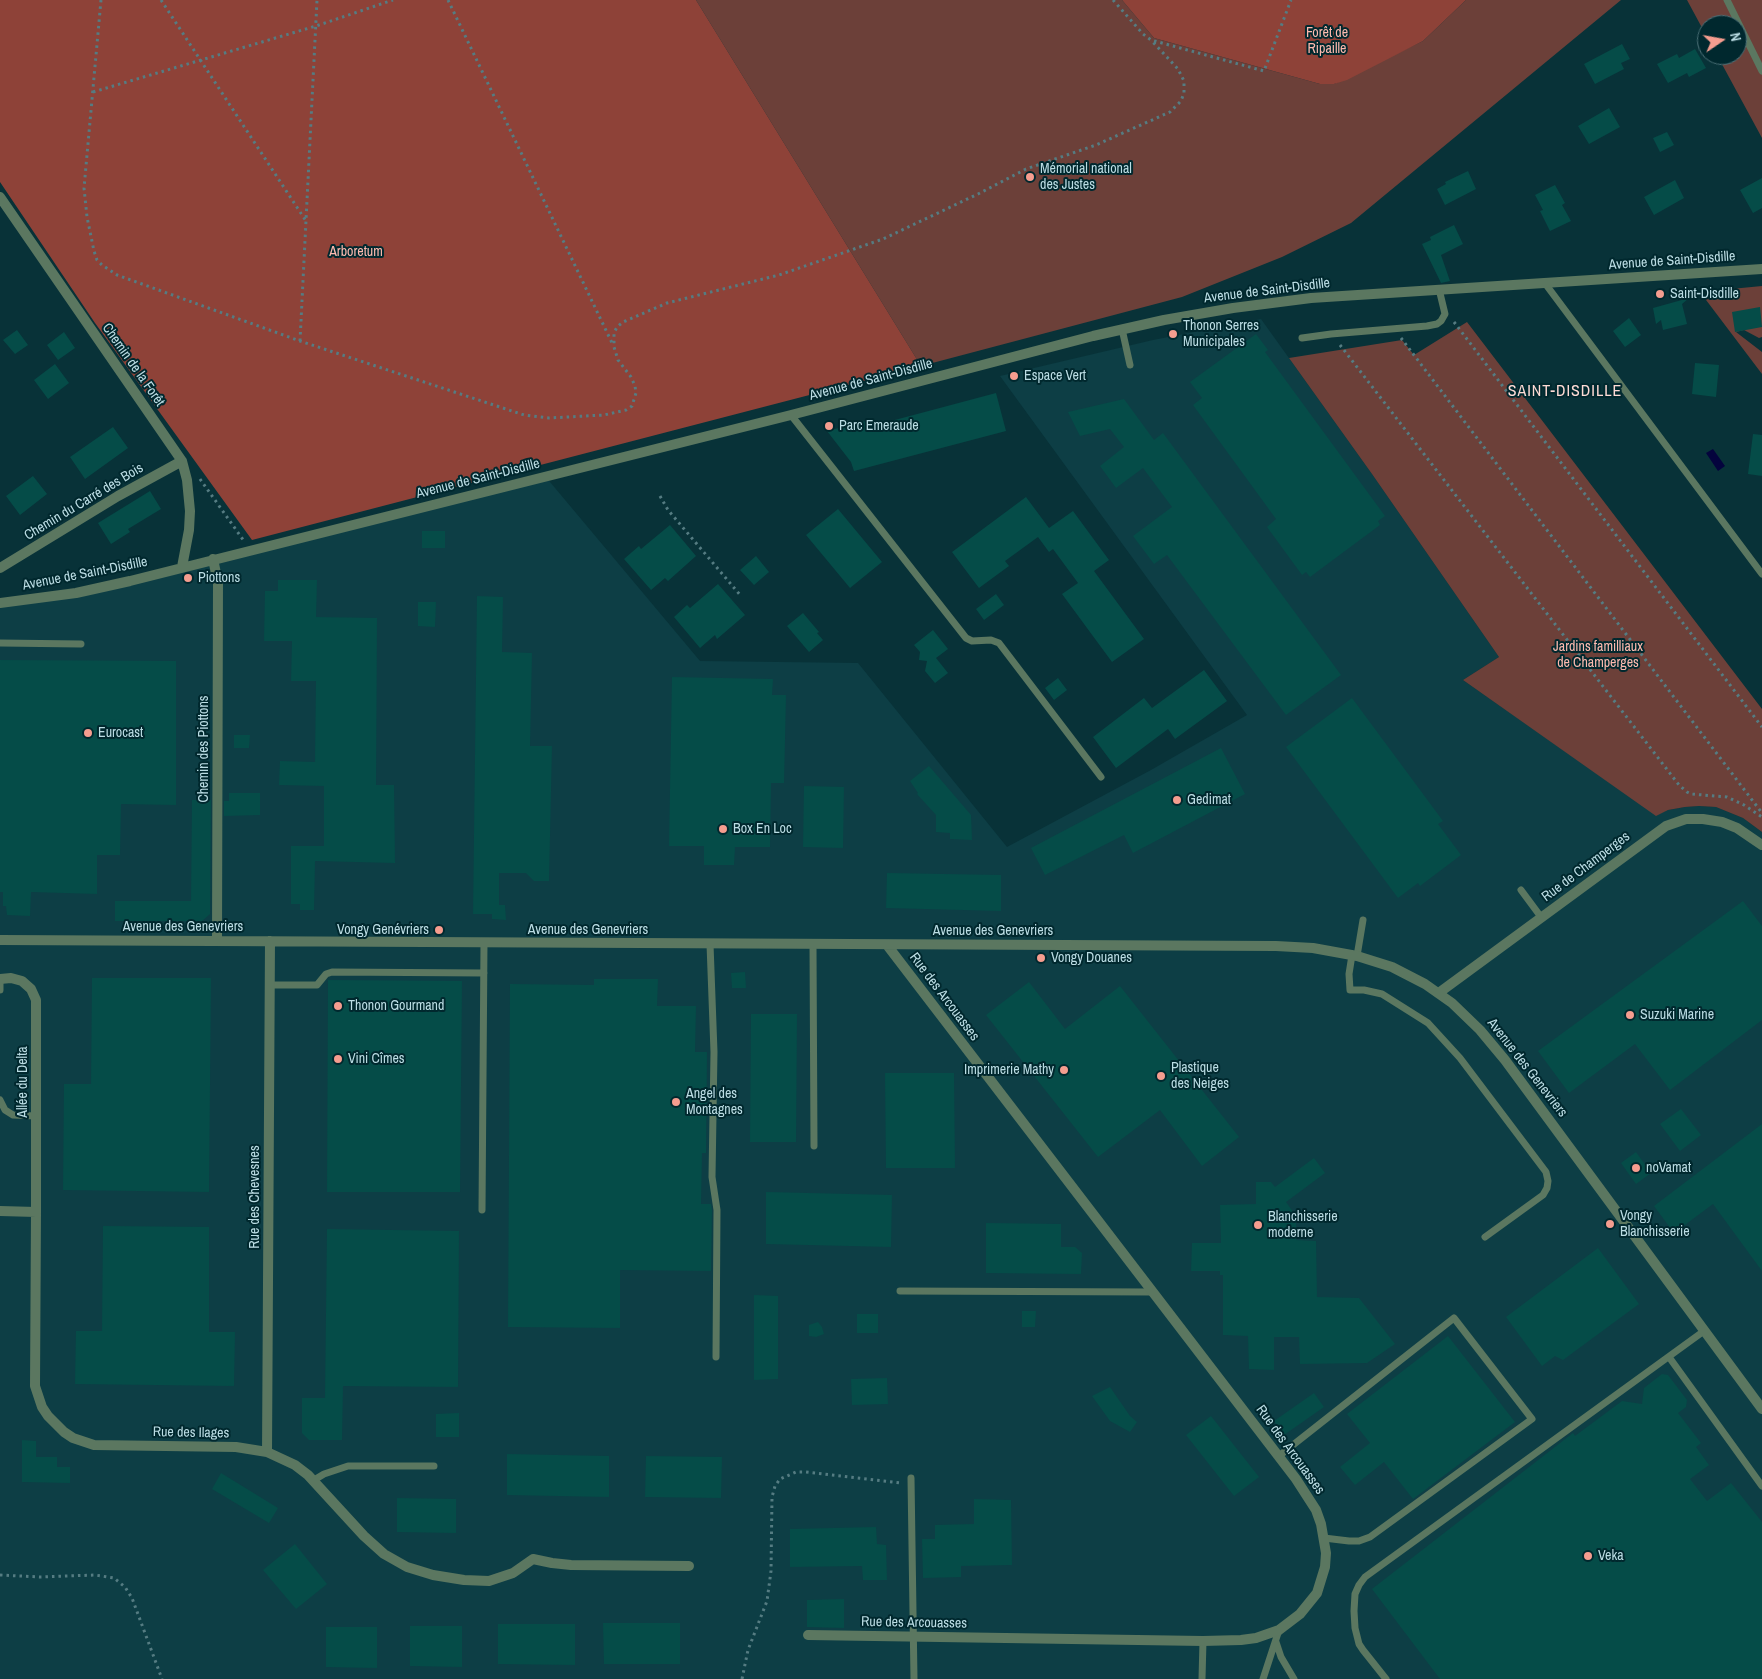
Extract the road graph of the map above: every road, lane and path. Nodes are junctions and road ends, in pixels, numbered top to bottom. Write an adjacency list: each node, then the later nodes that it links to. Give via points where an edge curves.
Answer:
1 (101, 0): 13 (path)
2 (162, 0): 11 (path)
3 (317, 0): 9 (path)
4 (393, 0): 9 (path)
5 (448, 0): 25 (path)
6 (1113, 0): 10 (path)
7 (1291, 0): 10 (path, via 1264,71)
8 (1727, 0): 12 (lane)
9 (316, 26): 11 (path); 15 (path)
10 (1151, 40): 25 (path, via 1184,81 1181,101 1170,112 1089,148 1026,169 883,239 779,275 667,303 623,322 614,334)
11 (201, 61): 13 (path); 15 (path)
12 (1762, 71)
13 (93, 92): 24 (path, via 84,188 97,260 117,275)
14 (0, 197): 28 (street, Chemin de la Forêt)
15 (306, 222): 24 (path)
16 (1762, 269): 17 (street, Avenue de Saint-Disdille)
17 (1544, 282): 18 (street, Avenue de Saint-Disdille); 35 (lane)
18 (1439, 289): 19 (lane); 21 (street, Avenue de Saint-Disdille, via 1273,302)
19 (1444, 318): 20 (lane, via 1432,325); 40 (path, via 1456,323)
20 (1393, 328): 22 (lane); 42 (path)
21 (1122, 329): 26 (lane); 27 (street, Avenue de Saint-Disdille)
22 (1331, 334): 23 (lane); 42 (path, via 1679,785 1691,794 1726,797)
23 (1302, 338)
24 (300, 341): 25 (path, via 524,415 549,418 604,415 632,406 635,386 618,360)
25 (614, 347)
26 (1130, 365)
27 (791, 415): 31 (street, Avenue de Saint-Disdille); 41 (lane, via 963,636 972,642 991,640 999,643)
28 (182, 461): 33 (street, Chemin de la Forêt, via 190,516); 34 (street, Chemin du Carré des Bois)
29 (198, 477): 31 (path)
30 (660, 496): 36 (path, via 668,510)
31 (250, 549): 32 (street, Avenue de Saint-Disdille)
32 (213, 559): 33 (street, Avenue de Saint-Disdille); 47 (street, Chemin des Piottons, via 218,583)
33 (182, 567): 37 (street, Avenue de Saint-Disdille, via 76,593)
34 (0, 568)
35 (1762, 574)
36 (741, 596)
37 (0, 603)
38 (0, 643): 39 (lane)
39 (81, 644)
40 (1762, 727)
41 (1101, 777)
42 (1762, 815)
43 (1762, 845): 45 (street, Rue de Champerges, via 1738,828 1722,822 1703,819 1675,822 1659,829)
44 (1521, 890): 45 (lane)
45 (1541, 917): 59 (street, Rue de Champerges)
46 (1362, 920): 54 (lane)
47 (217, 941): 48 (street, Avenue des Genevriers); 49 (street, Avenue des Genevriers)
48 (270, 941): 50 (street, Avenue des Genevriers); 57 (street, Rue des Chevesnes)
49 (3, 942)
50 (484, 943): 51 (street, Avenue des Genevriers); 55 (lane)
51 (710, 944): 52 (street, Avenue des Genevriers); 70 (lane, via 714,1052 712,1177 717,1210)
52 (813, 944): 53 (street, Avenue des Genevriers); 62 (lane)
53 (887, 945): 54 (street, Avenue des Genevriers, via 1276,946); 68 (street, Rue des Arcouasses)
54 (1354, 955): 59 (street, Avenue des Genevriers, via 1392,967); 66 (lane, via 1349,974 1350,990 1382,994 1428,1023 1460,1058 1546,1172 1548,1181 1543,1195)
55 (484, 974): 57 (lane, via 332,972 326,974 318,985); 63 (lane)
56 (0, 979): 58 (lane); 61 (street, Allée du Delta, via 22,981 36,1000)
57 (270, 985): 73 (street, Rue des Chevesnes)
58 (0, 990)
59 (1440, 992): 69 (street, Avenue des Genevriers, via 1467,1016 1505,1060)
60 (0, 1100): 61 (lane, via 5,1110 14,1115)
61 (36, 1116): 65 (street, Allée du Delta)
62 (814, 1146)
63 (482, 1210)
64 (0, 1211): 65 (street)
65 (36, 1212): 73 (street, Rue des Ilages, via 36,1386 42,1407 55,1425 73,1438 94,1445 236,1447)
66 (1484, 1237)
67 (900, 1291): 68 (lane)
68 (1152, 1292): 74 (street, Rue des Arcouasses)
69 (1704, 1331): 71 (lane); 72 (street, Avenue des Genevriers)
70 (716, 1357)
71 (1669, 1357): 78 (lane); 93 (lane, via 1365,1577 1356,1594 1355,1628 1363,1650)
72 (1762, 1409)
73 (267, 1452): 76 (street, Rue des Ilages, via 295,1465)
74 (1279, 1456): 79 (street, Rue des Arcouasses, via 1316,1510); 79 (lane, via 1454,1318 1532,1419 1370,1538 1349,1541)
75 (434, 1466): 76 (lane, via 348,1466)
76 (314, 1480): 80 (street, Rue des Ilages, via 374,1545 395,1561 420,1572 489,1581 513,1573 533,1559 571,1565)
77 (911, 1482): 84 (lane); 88 (path, via 806,1472 796,1472 780,1479 772,1497 771,1571 767,1601 748,1650)
78 (1762, 1486)
79 (1324, 1538): 82 (street, Rue des Arcouasses, via 1325,1567 1317,1593 1300,1614)
80 (689, 1566)
81 (0, 1575): 87 (path, via 114,1578 132,1598)
82 (1279, 1630): 85 (street, Rue des Arcouasses, via 1256,1638); 86 (lane)
83 (808, 1636): 84 (street, Rue des Arcouasses)
84 (913, 1637): 85 (street, Rue des Arcouasses); 89 (lane)
85 (1203, 1641): 90 (lane)
86 (1276, 1641): 91 (lane); 92 (lane)
87 (162, 1679)
88 (742, 1679)
89 (914, 1679)
90 (1202, 1679)
91 (1263, 1679)
92 (1294, 1679)
93 (1386, 1679)

